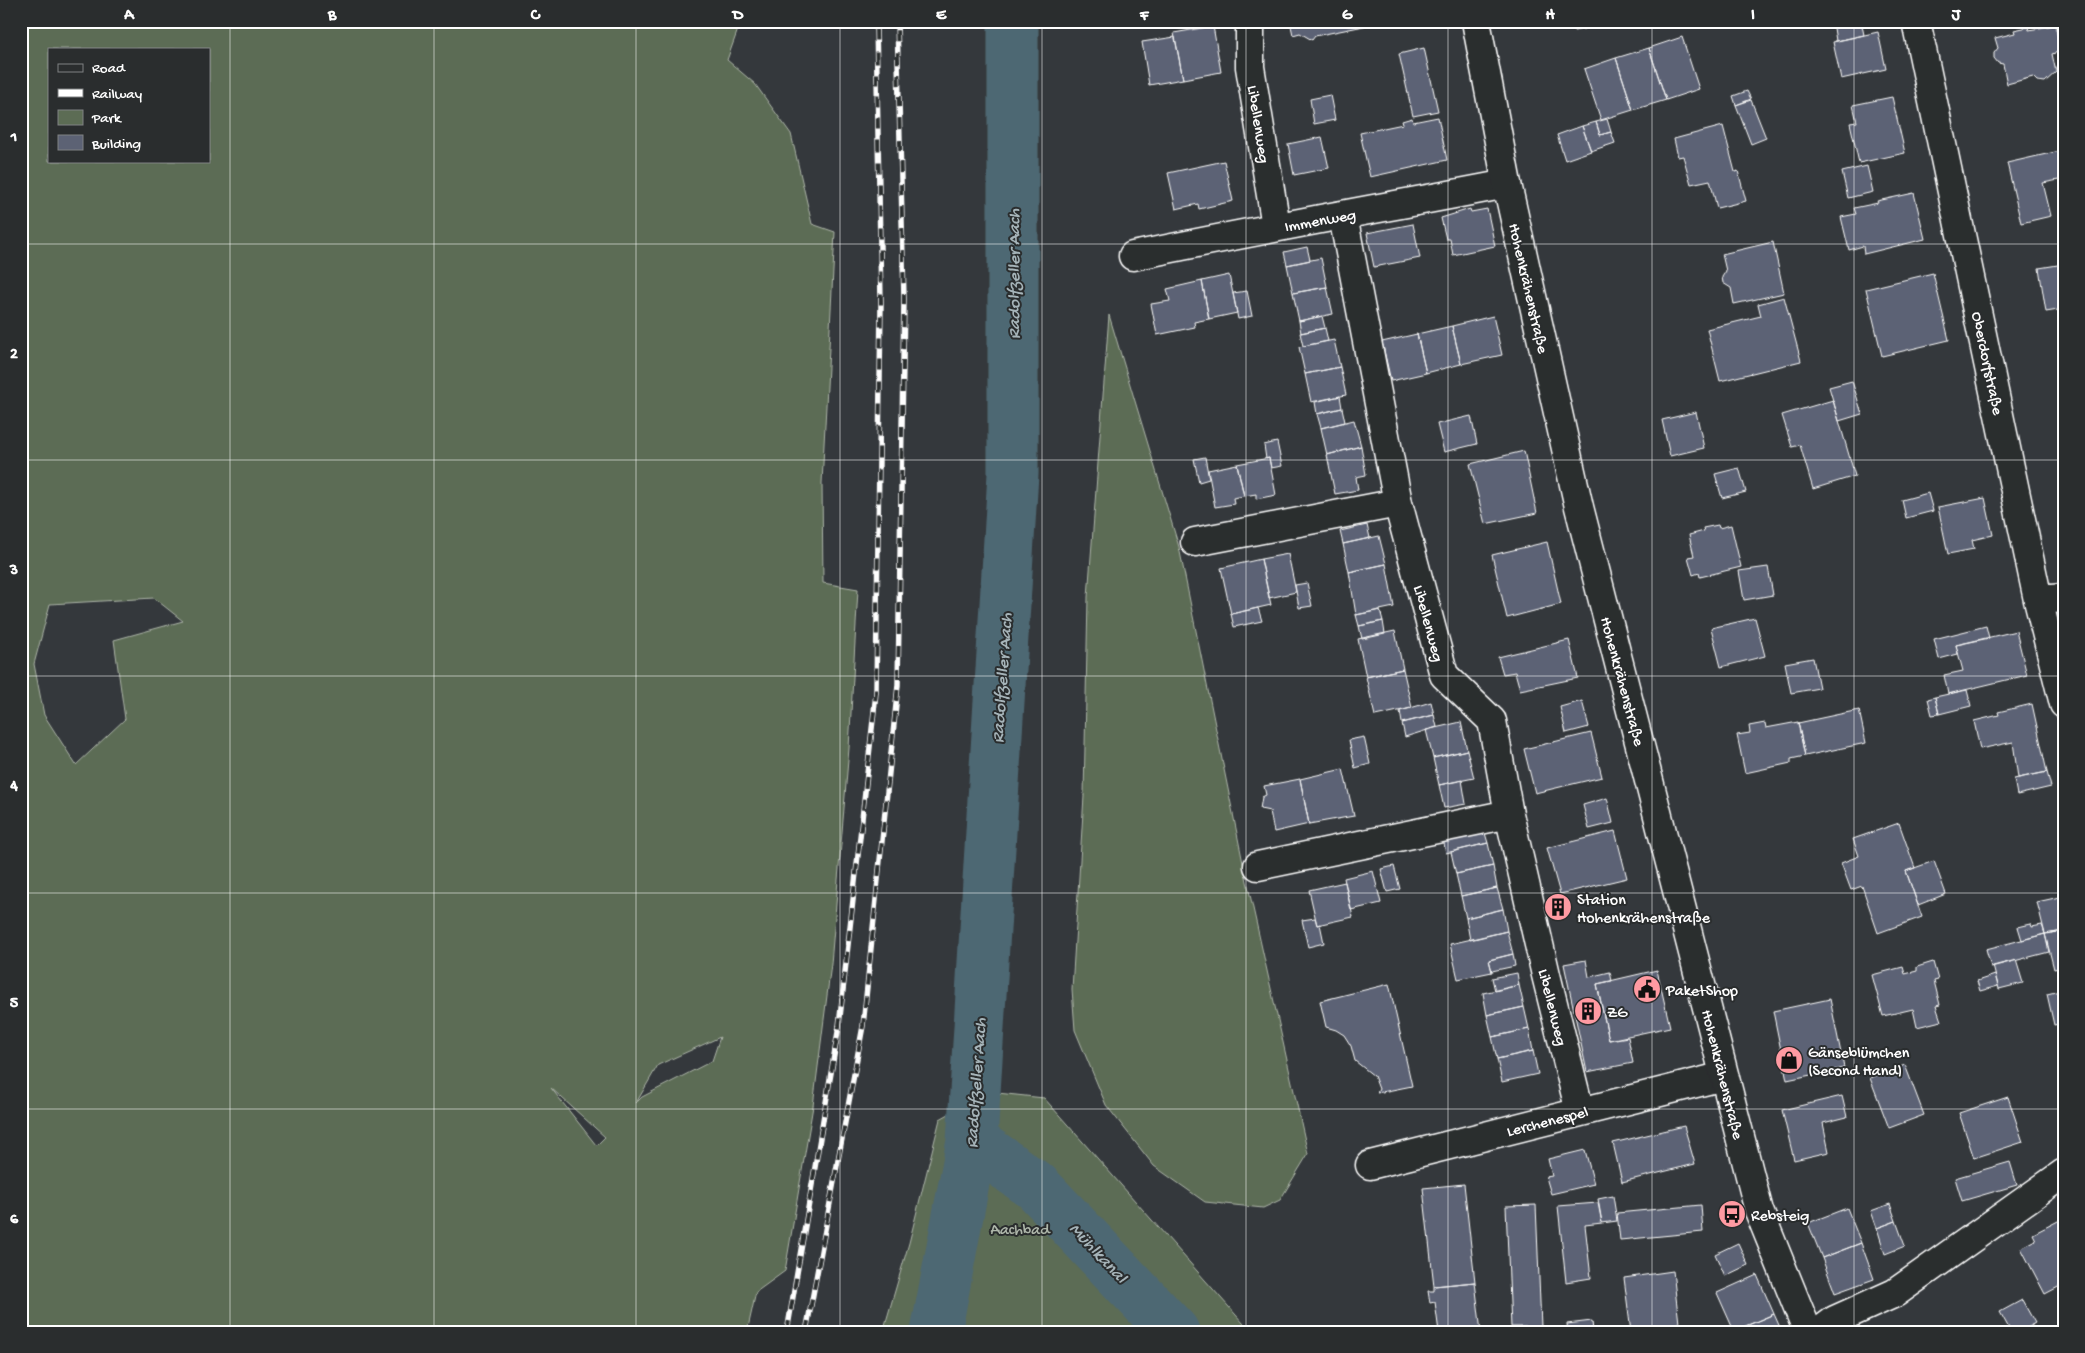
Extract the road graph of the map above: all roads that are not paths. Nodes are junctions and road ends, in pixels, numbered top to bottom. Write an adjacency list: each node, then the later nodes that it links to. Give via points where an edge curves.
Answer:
1 (1250, 21): 6 (street, Libellenweg, via 1250,67)
2 (1476, 21): 4 (street, Hohenkrähenstraße)
3 (1916, 21): 10 (street, Oberdorfstraße)
4 (1507, 184): 5 (street, Immenweg); 14 (street, Hohenkrähenstraße, via 1579,507)
5 (1343, 216): 6 (street, Immenweg); 8 (street, Libellenweg)
6 (1276, 226): 7 (street, Immenweg)
7 (1133, 256)
8 (1398, 503): 9 (street); 12 (street, Libellenweg, via 1444,675 1492,722)
9 (1195, 542)
10 (2051, 599): 11 (street, Oberdorfstraße)
11 (2064, 704)
12 (1510, 814): 13 (street); 15 (street, Libellenweg)
13 (1258, 866)
14 (1724, 1076): 15 (street, Lerchenespel); 18 (street, Hohenkrähenstraße, via 1759,1211)
15 (1580, 1112): 16 (street, Lerchenespel)
16 (1370, 1165)
17 (2064, 1173): 19 (street, via 1895,1293 1835,1320)
18 (1808, 1332)
19 (1819, 1332)

